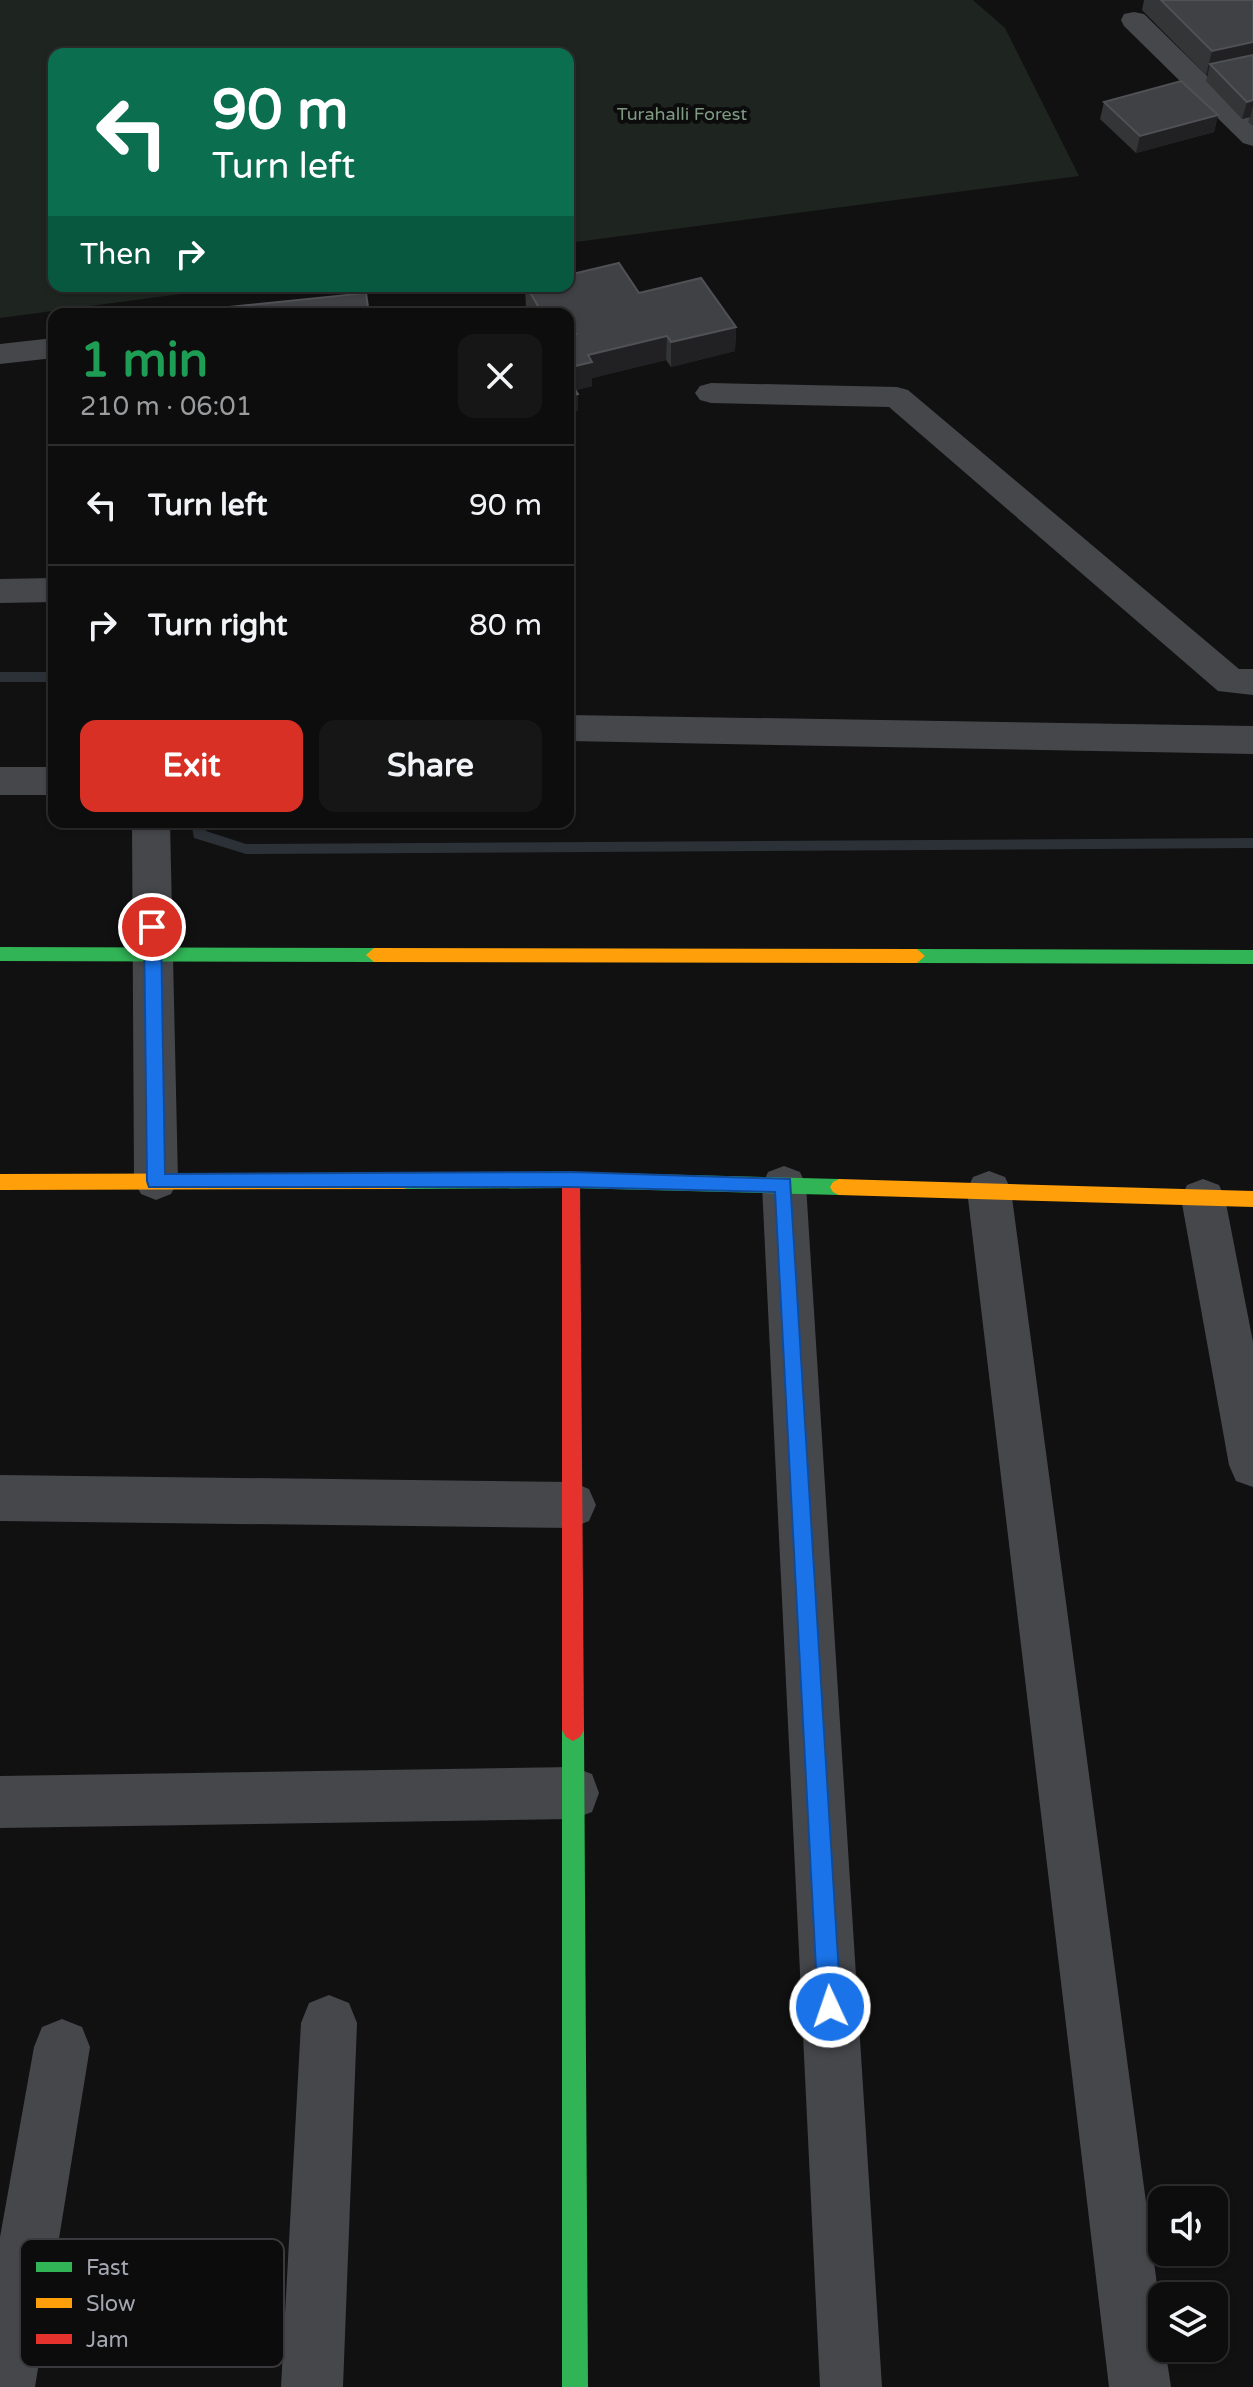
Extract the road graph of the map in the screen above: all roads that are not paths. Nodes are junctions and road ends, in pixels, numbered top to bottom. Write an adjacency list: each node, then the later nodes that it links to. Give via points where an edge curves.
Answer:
1 (1134, 20): 2 (street)
2 (1253, 137)
3 (48, 349): 4 (street)
4 (0, 354)
5 (711, 393): 8 (street, via 897,397 1231,682)
6 (48, 590): 7 (street)
7 (0, 591)
8 (1253, 682)
9 (574, 728): 10 (street)
10 (1253, 740)
11 (0, 781): 12 (street)
12 (48, 781)
13 (151, 828): 14 (street)
14 (153, 953): 15 (street); 16 (street); 18 (street)
15 (0, 954)
16 (1253, 957)
17 (571, 1180): 18 (street); 20 (street); 26 (street)
18 (156, 1181): 19 (street)
19 (0, 1182)
20 (784, 1185): 21 (street); 36 (street)
21 (989, 1190): 22 (street); 37 (street)
22 (1203, 1198): 23 (street); 24 (street)
23 (1253, 1199)
24 (1253, 1465)
25 (0, 1498): 26 (street)
26 (572, 1505): 27 (street)
27 (573, 1793): 28 (street); 35 (street)
28 (0, 1802)
29 (329, 2023): 34 (street)
30 (62, 2047): 31 (street)
31 (29, 2239)
32 (20, 2293): 33 (street)
33 (4, 2387)
34 (312, 2387)
35 (575, 2387)
36 (851, 2387)
37 (1140, 2387)

